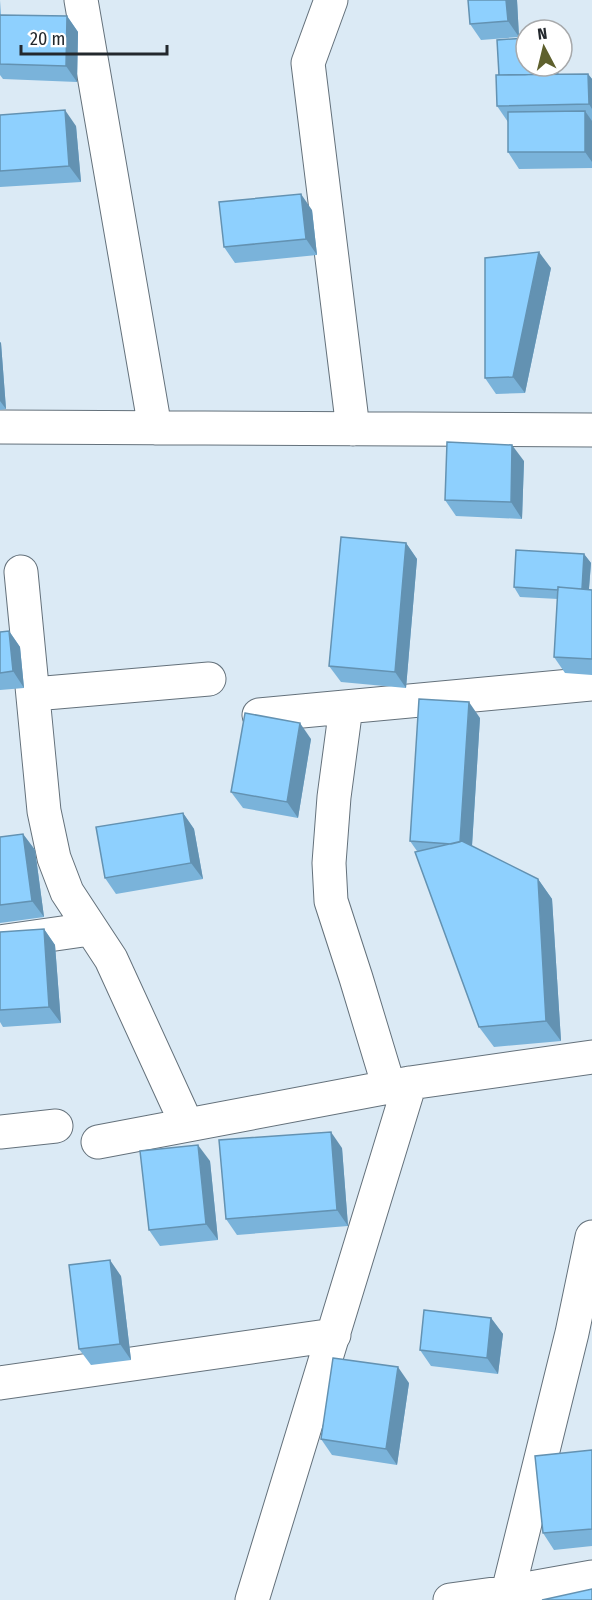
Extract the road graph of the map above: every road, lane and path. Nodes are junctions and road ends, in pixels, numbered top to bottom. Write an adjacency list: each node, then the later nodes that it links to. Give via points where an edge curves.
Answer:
1 (81, 0): 4 (street)
2 (332, 0): 5 (street, via 308,63)
3 (0, 427): 4 (street)
4 (154, 428): 5 (street)
5 (353, 429): 6 (street)
6 (592, 430)
7 (21, 572): 10 (street)
8 (209, 679): 10 (street)
9 (592, 684): 11 (street)
10 (34, 694): 13 (street, via 44,811 54,858 67,892)
11 (346, 707): 12 (street); 16 (street, via 334,797 329,863 331,901 356,978)
12 (259, 715)
13 (90, 928): 14 (street); 17 (street, via 111,959)
14 (0, 942)
15 (592, 1057): 16 (street)
16 (399, 1085): 17 (street); 23 (street)
17 (187, 1125): 20 (street)
18 (56, 1126): 19 (street)
19 (0, 1132)
20 (98, 1142)
21 (592, 1237): 22 (street)
22 (582, 1331): 26 (street)
23 (334, 1335): 24 (street); 27 (street)
24 (0, 1383)
25 (592, 1577): 26 (street)
26 (507, 1596): 28 (street)
27 (252, 1600)
28 (450, 1600)

